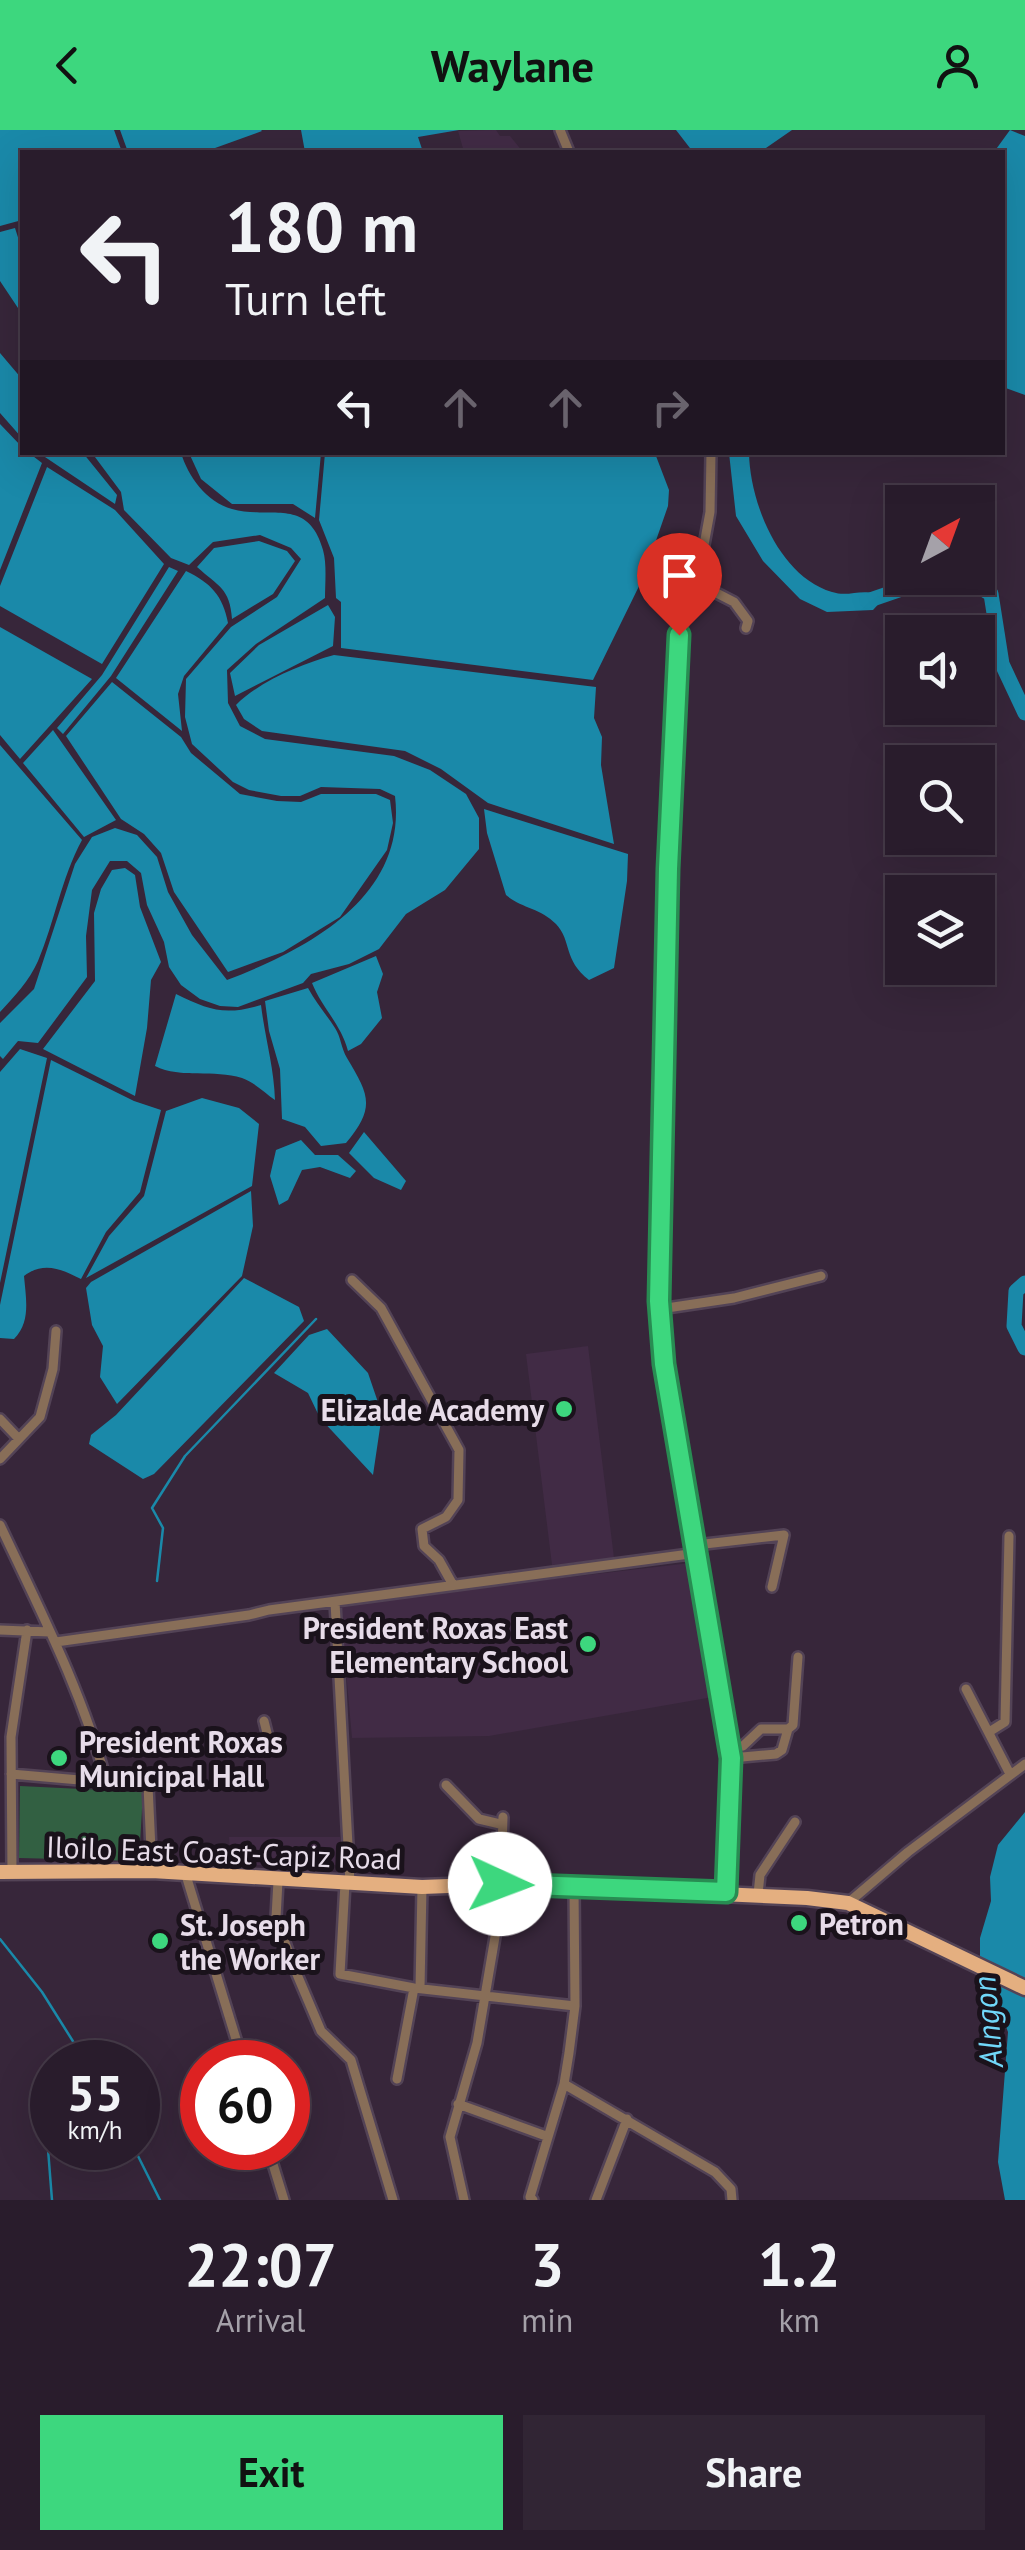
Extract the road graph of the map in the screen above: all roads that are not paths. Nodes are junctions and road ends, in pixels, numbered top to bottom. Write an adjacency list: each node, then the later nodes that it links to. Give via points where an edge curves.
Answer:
1 (711, 455): 2 (street, via 710,512)
2 (697, 583): 3 (street, via 734,602); 6 (street, via 679,635)
3 (746, 628)
4 (821, 1276): 6 (street)
5 (352, 1280): 14 (street, via 381,1308 459,1450 458,1500 446,1518 422,1528 424,1546)
6 (660, 1309): 13 (street)
7 (56, 1330): 9 (street, via 40,1417)
8 (0, 1419): 9 (street)
9 (19, 1439): 10 (street)
10 (0, 1458)
11 (0, 1525): 19 (street)
12 (1010, 1536): 25 (street, via 1005,1722)
13 (696, 1549): 14 (street); 15 (street, via 784,1536); 27 (street)
14 (453, 1585): 16 (street)
15 (772, 1587)
16 (335, 1602): 20 (street); 38 (street)
17 (0, 1630): 18 (street)
18 (27, 1630): 19 (street); 29 (street)
19 (50, 1632): 20 (street)
20 (56, 1642): 31 (street)
21 (798, 1657): 24 (street)
22 (966, 1688): 25 (street)
23 (264, 1721): 26 (street)
24 (788, 1730): 27 (street, via 761,1729); 27 (street, via 776,1754)
25 (989, 1732): 30 (street)
26 (269, 1741)
27 (730, 1753): 42 (street)
28 (1025, 1764): 30 (street)
29 (11, 1774): 31 (street); 35 (street)
30 (1010, 1774): 44 (street)
31 (107, 1784): 34 (street, via 148,1786)
32 (446, 1785): 39 (street, via 478,1819 502,1820)
33 (796, 1822): 43 (street, via 760,1875)
34 (152, 1871): 35 (main road, Iloilo East Coast-Capiz Road); 36 (main road, Iloilo East Coast-Capiz Road)
35 (6, 1872)
36 (185, 1872): 37 (main road, Iloilo East Coast-Capiz Road); 49 (street)
37 (278, 1881): 38 (main road, Iloilo East Coast-Capiz Road); 57 (street, via 276,1917 321,2032 351,2060)
38 (347, 1883): 41 (main road, Iloilo East Coast-Capiz Road); 45 (street, via 340,1974)
39 (502, 1884): 40 (main road, Iloilo East Coast-Capiz Road); 41 (main road, Iloilo East Coast-Capiz Road); 47 (street)
40 (574, 1886): 42 (main road, Iloilo East Coast-Capiz Road); 48 (street)
41 (422, 1887): 45 (street)
42 (726, 1892): 43 (main road, Iloilo East Coast-Capiz Road)
43 (758, 1894): 44 (main road, Iloilo East Coast-Capiz Road)
44 (848, 1903): 46 (main road, Iloilo East Coast-Capiz Road)
45 (417, 1988): 47 (street); 50 (street)
46 (1025, 1988)
47 (487, 1995): 48 (street); 52 (street)
48 (575, 2006): 51 (street)
49 (235, 2040)
50 (396, 2079)
51 (564, 2084): 53 (street); 54 (street)
52 (458, 2104): 54 (street); 58 (street, via 450,2137)
53 (626, 2119): 60 (street); 61 (street, via 715,2172 732,2189)
54 (546, 2136): 59 (street)
55 (275, 2170): 56 (street)
56 (284, 2200)
57 (393, 2200)
58 (464, 2200)
59 (532, 2200)
60 (596, 2200)
61 (732, 2200)

